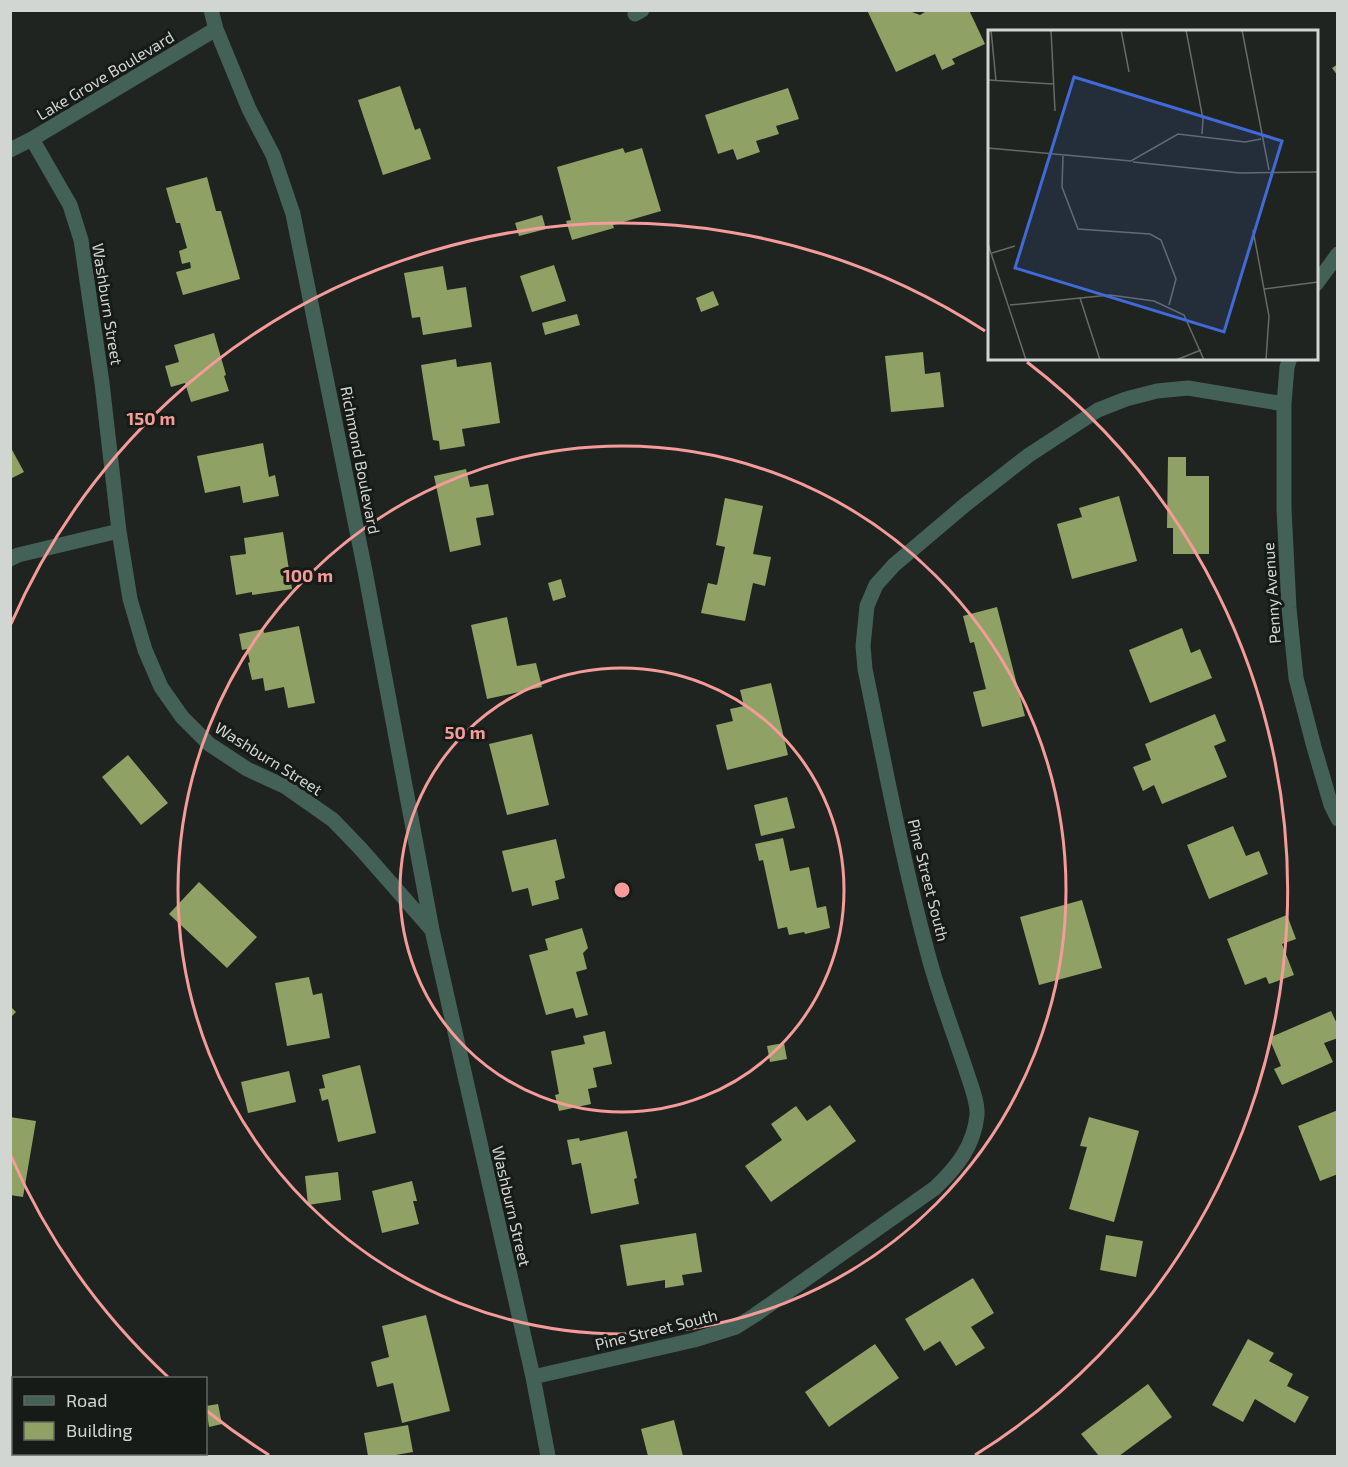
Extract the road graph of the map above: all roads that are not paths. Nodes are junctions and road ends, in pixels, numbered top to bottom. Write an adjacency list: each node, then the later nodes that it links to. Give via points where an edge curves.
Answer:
1 (211, 10): 2 (street, Richmond Boulevard)
2 (216, 29): 3 (street, Lake Grove Boulevard); 12 (street, Richmond Boulevard, via 273,155 293,214)
3 (32, 139): 4 (street, Lake Grove Boulevard); 9 (street, Washburn Street, via 70,205 81,240)
4 (10, 150)
5 (1338, 254): 6 (street)
6 (1318, 283)
7 (1289, 360): 8 (street, Penny Avenue)
8 (1284, 404): 11 (street, Penny Avenue, via 1286,542 1296,678); 13 (street, Pine Street South, via 1188,388 1157,391 1098,410 1029,455 975,497 876,585 867,606 865,669 904,860 930,960 971,1085 977,1113 973,1138 949,1175 935,1188 736,1327)
9 (119, 531): 10 (street); 12 (street, Washburn Street, via 130,599 146,651 161,687 182,717 209,744 247,769 286,787 333,820)
10 (10, 559)
11 (1338, 819)
12 (432, 930): 13 (street, Washburn Street)
13 (533, 1377): 14 (street, Washburn Street)
14 (548, 1456)

